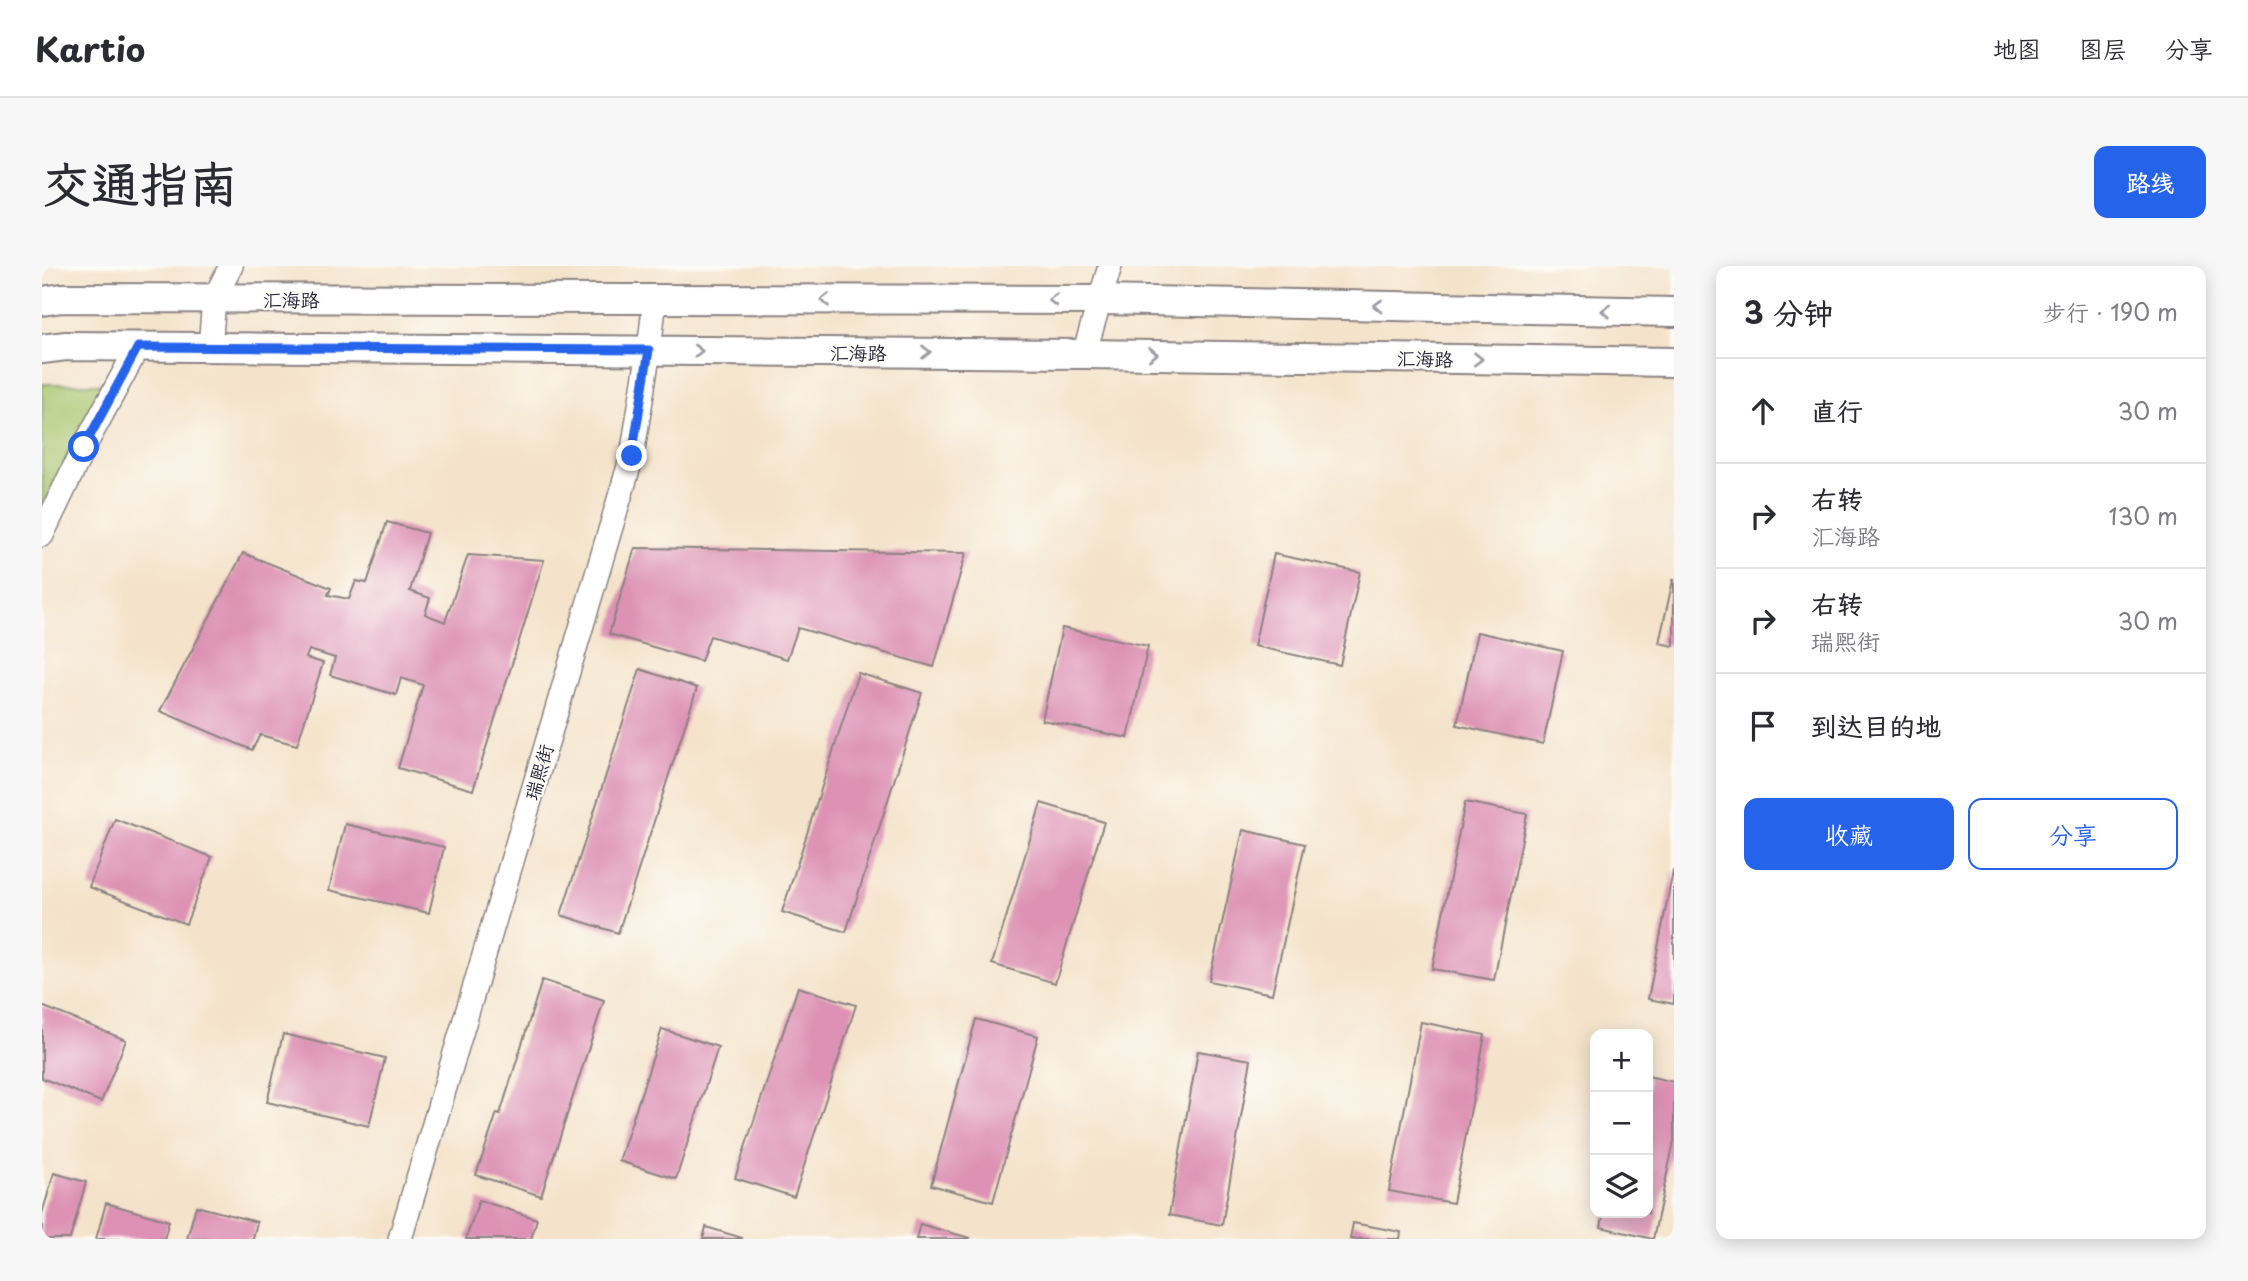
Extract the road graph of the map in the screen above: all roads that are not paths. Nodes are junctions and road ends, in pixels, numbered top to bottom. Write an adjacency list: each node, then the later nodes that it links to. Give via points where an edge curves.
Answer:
1 (231, 266): 3 (street)
2 (1110, 266): 5 (street)
3 (214, 299): 4 (street, 汇海路); 6 (street, 汇海路); 9 (street)
4 (654, 299): 5 (street, 汇海路, one-way to 4); 11 (street, 瑞熙街)
5 (1101, 300): 7 (street, 汇海路, one-way to 5); 12 (street)
6 (42, 301)
7 (1674, 312)
8 (138, 347): 9 (street, 汇海路); 10 (street, 汇海路); 14 (street)
9 (210, 348): 11 (street, 汇海路)
10 (42, 349)
11 (649, 350): 12 (street, 汇海路, one-way to 12); 15 (street, 瑞熙街, via 632,456)
12 (1084, 354): 13 (street, 汇海路, one-way to 13)
13 (1674, 362)
14 (42, 536)
15 (400, 1239)

